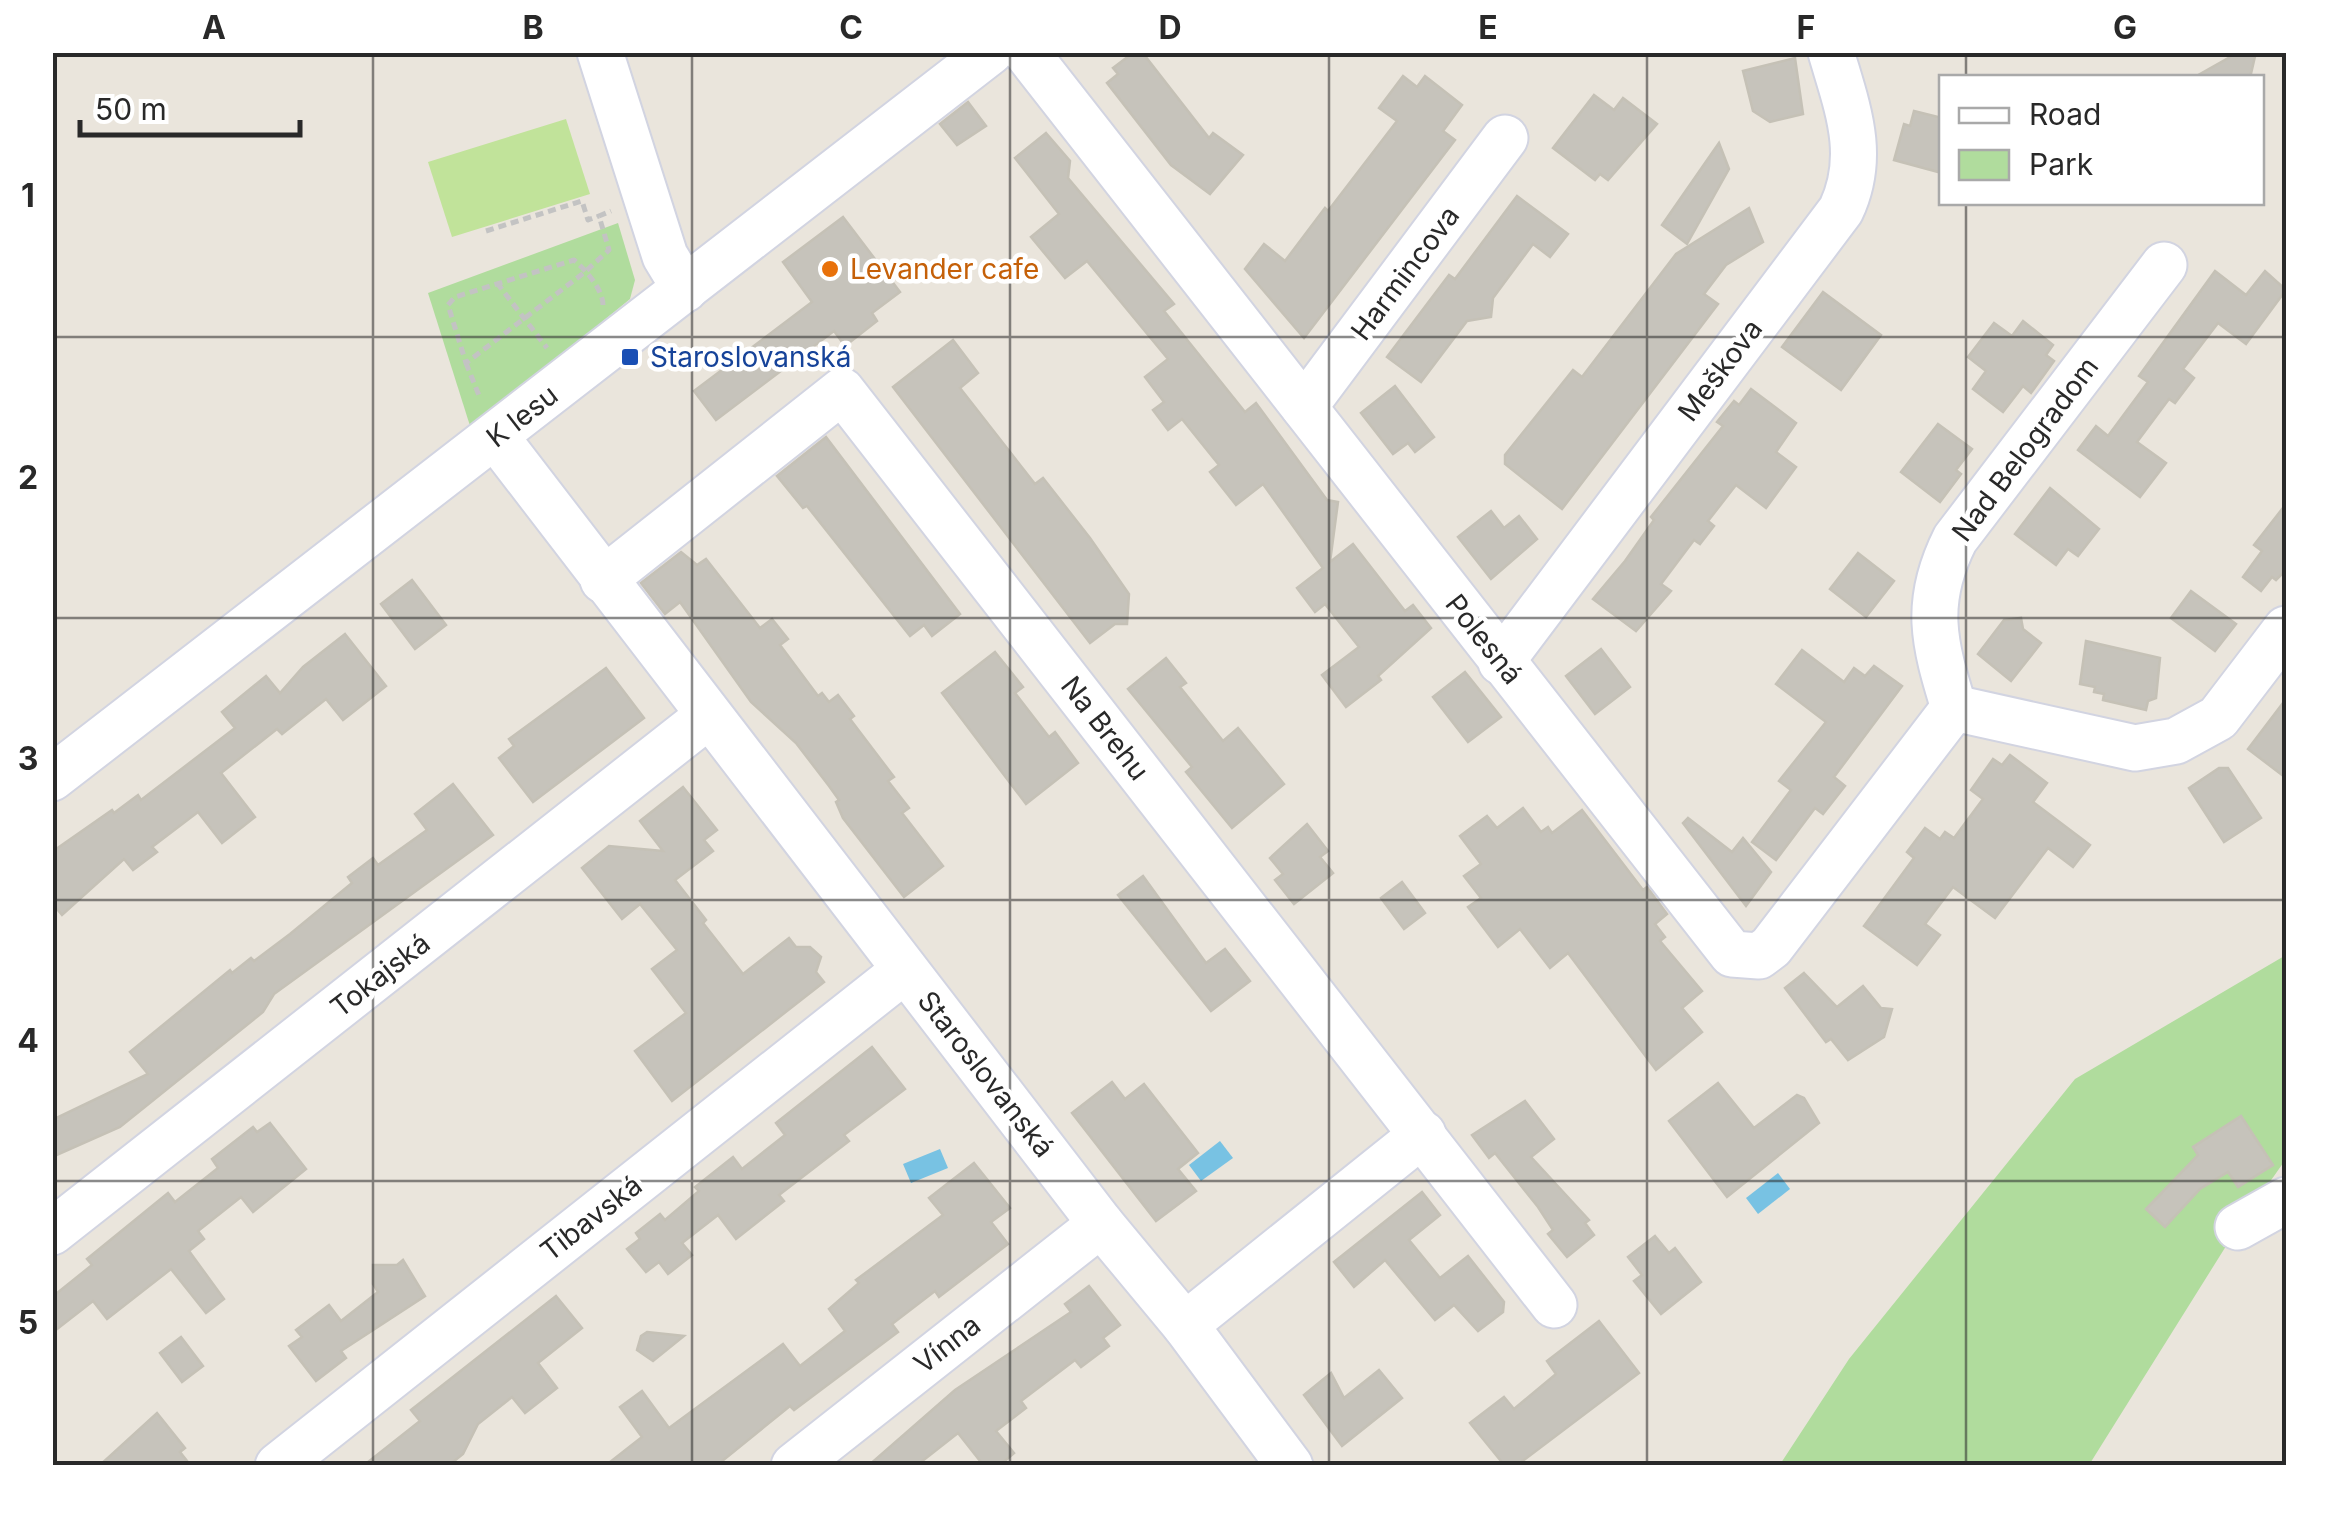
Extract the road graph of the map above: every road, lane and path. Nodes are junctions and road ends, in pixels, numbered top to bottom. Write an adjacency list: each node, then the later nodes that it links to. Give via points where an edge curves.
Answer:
1 (600, 52): 12 (street, via 666,256)
2 (990, 52): 12 (street, K lesu)
3 (1026, 52): 19 (street, Polesná)
4 (1831, 52): 23 (street, Meškova, via 1856,153 1841,210)
5 (1506, 138): 19 (street, Harmincova)
6 (599, 216): 8 (path, via 588,220 582,201)
7 (603, 229): 10 (path, via 610,250)
8 (486, 231)
9 (2164, 265): 24 (street, Nad Belogradom, via 1942,563 1933,620)
10 (585, 272): 11 (path, via 574,260); 13 (path, via 605,303); 14 (path)
11 (497, 284): 14 (path); 18 (path, via 449,300)
12 (686, 289): 20 (street, K lesu)
13 (596, 312)
14 (524, 318): 16 (path); 18 (path)
15 (560, 340): 16 (path)
16 (548, 349): 17 (path)
17 (533, 360)
18 (466, 363): 20 (path, via 476,396)
19 (1304, 407): 23 (street, Polesná)
20 (491, 416): 21 (street, Staroslovanská); 26 (street, K lesu)
21 (602, 580): 25 (street, Staroslovanská); 28 (street, Na Brehu, via 842,391)
22 (2286, 629): 24 (street, via 2218,718 2176,742 2135,748)
23 (1501, 662): 24 (street, Polesná, via 1722,946 1744,957 1770,948)
24 (1954, 708)
25 (708, 716): 27 (street, Staroslovanská); 32 (street, Tokajská)
26 (52, 778)
27 (905, 970): 30 (street, Staroslovanská); 35 (street, Tibavská)
28 (1422, 1134): 33 (street, Na Brehu); 34 (street)
29 (2286, 1200): 31 (street)
30 (1101, 1224): 34 (street, Staroslovanská); 36 (street, Vínna)
31 (2238, 1227)
32 (52, 1232)
33 (1554, 1306)
34 (1186, 1325): 37 (street, Staroslovanská)
35 (278, 1466)
36 (794, 1466)
37 (1290, 1466)

